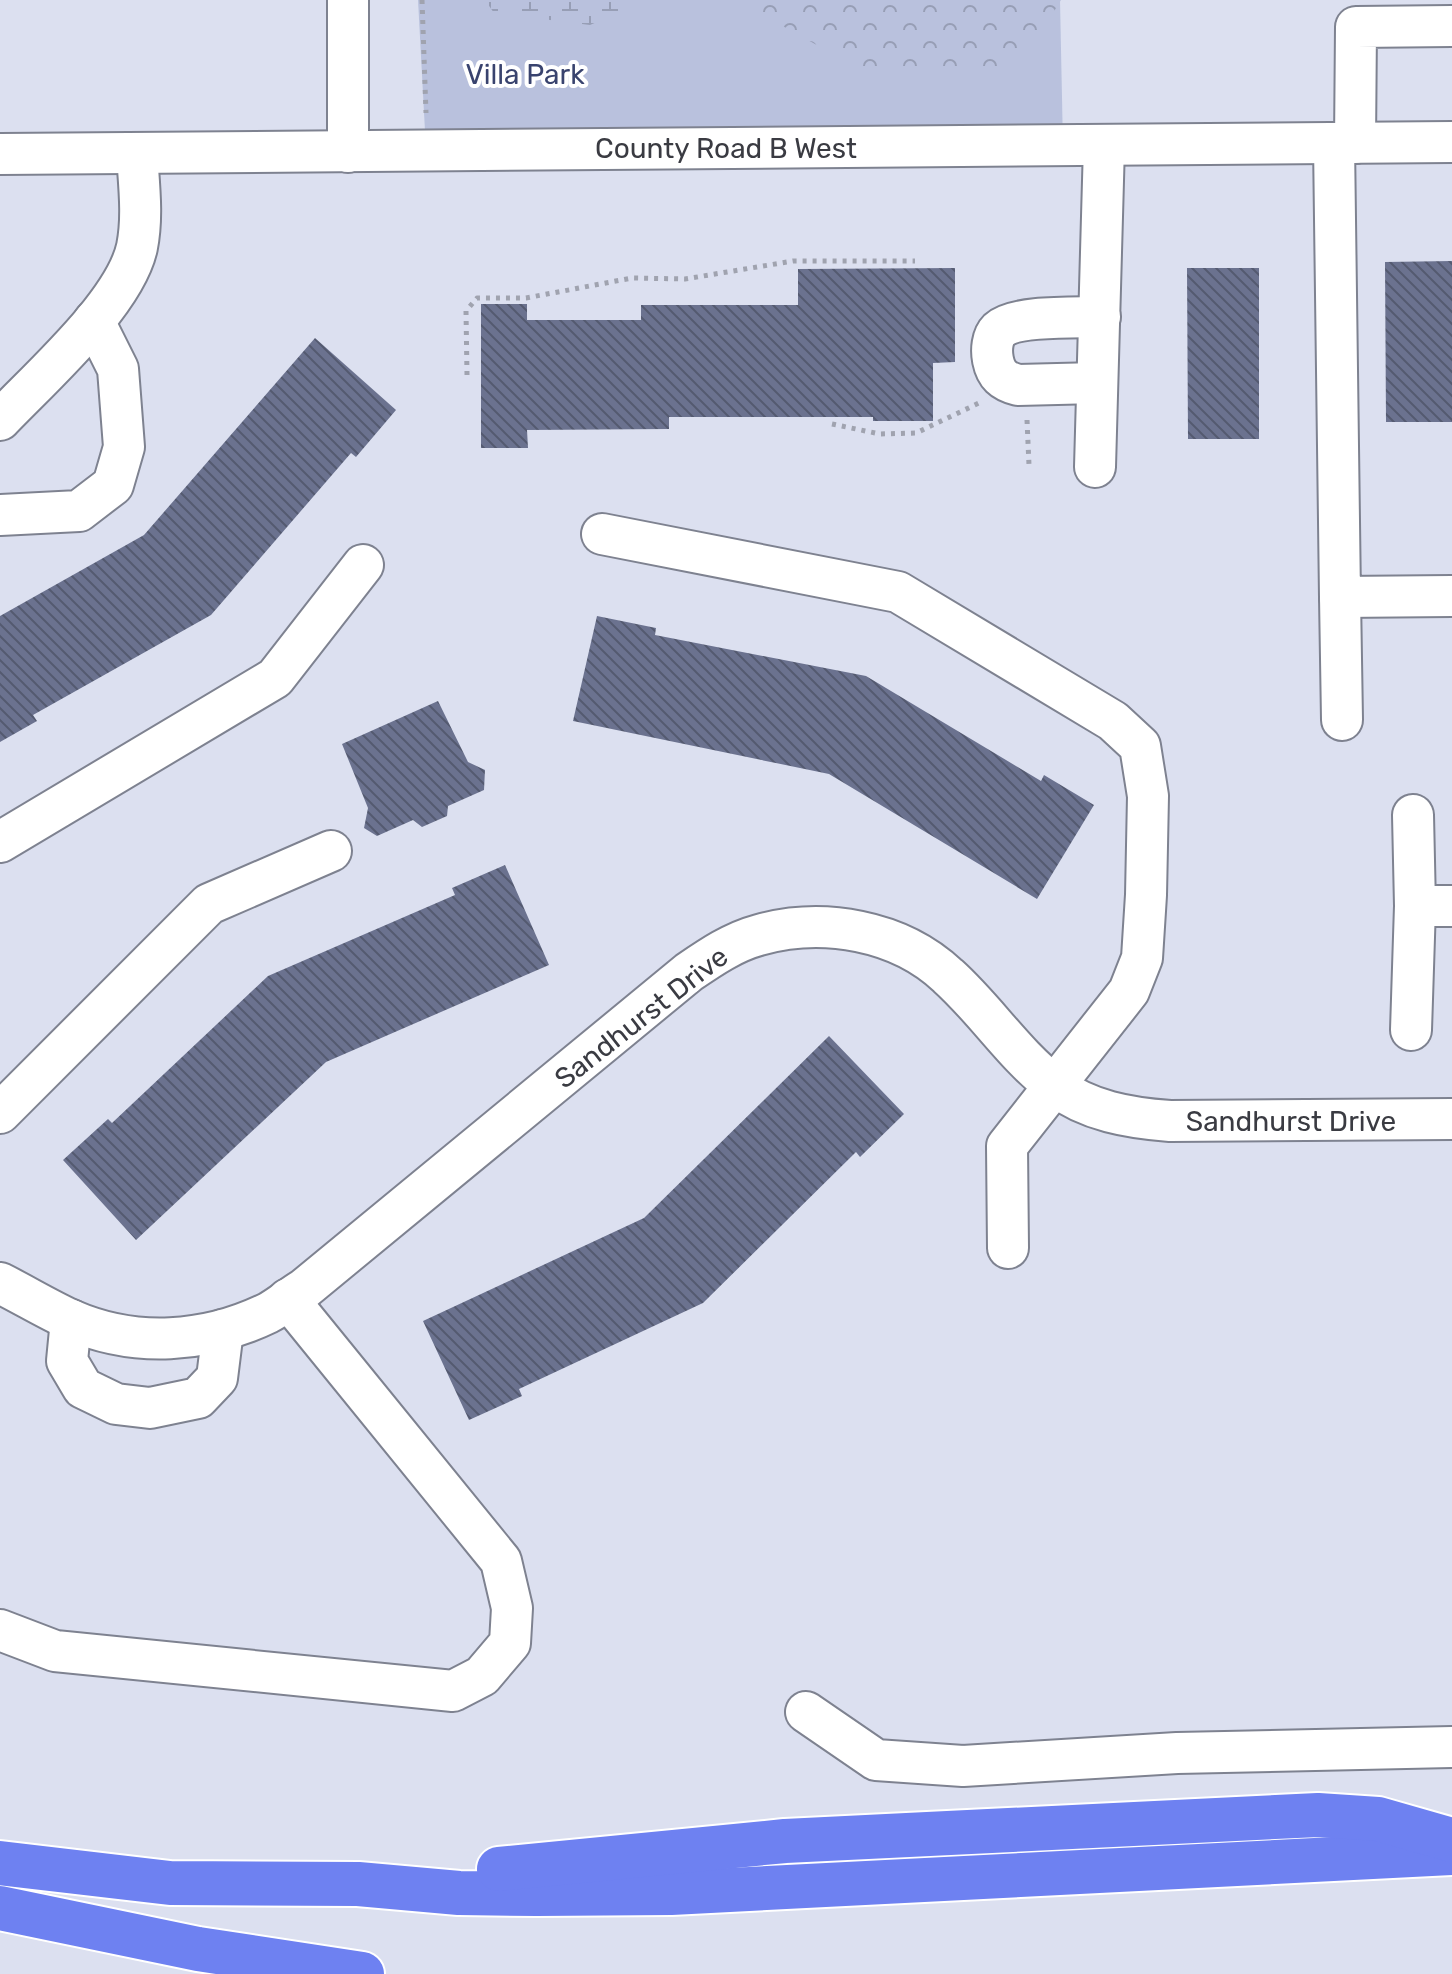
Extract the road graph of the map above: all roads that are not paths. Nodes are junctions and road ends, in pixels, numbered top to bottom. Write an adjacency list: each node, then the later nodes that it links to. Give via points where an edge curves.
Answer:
1 (348, 0): 6 (street)
2 (1452, 26): 4 (street, via 1356,27)
3 (1452, 142): 4 (street, County Road B West)
4 (1345, 143): 5 (street, County Road B West); 18 (street)
5 (1104, 145): 6 (street, County Road B West); 9 (street)
6 (348, 152): 8 (street, County Road B West)
7 (0, 154): 8 (street, County Road B West)
8 (137, 154): 10 (street, via 137,248 125,280)
9 (1100, 317): 11 (street); 11 (street, via 1014,322 999,330 992,357 997,373 1018,385)
10 (94, 321): 12 (street); 14 (street, via 118,369 124,447 113,485 79,511)
11 (1097, 383): 13 (street)
12 (0, 420)
13 (1095, 467)
14 (0, 515)
15 (602, 534): 25 (street, via 898,592 1113,721 1140,746 1148,796 1142,958 1129,991)
16 (363, 565): 21 (street, via 275,678)
17 (1452, 596): 18 (street)
18 (1340, 597): 19 (street)
19 (1342, 720)
20 (1413, 815): 23 (street)
21 (0, 842)
22 (331, 851): 26 (street, via 209,904)
23 (1434, 906): 24 (street)
24 (1411, 1030)
25 (1056, 1087): 27 (street, Sandhurst Drive, via 1093,1107 1133,1119); 28 (street, via 1007,1146); 30 (street, Sandhurst Drive, via 945,973 914,951 839,927 797,927 757,935 719,951 689,972)
26 (0, 1113)
27 (1452, 1119)
28 (1008, 1248)
29 (0, 1283): 31 (street, Sandhurst Drive)
30 (288, 1299): 32 (street, Sandhurst Drive); 33 (street, via 501,1561 512,1608 510,1643 482,1676 453,1691 184,1666 55,1651)
31 (71, 1320): 32 (street, Sandhurst Drive, via 112,1334 150,1339 191,1338); 32 (street, via 67,1361 83,1388 116,1404 150,1408 198,1398 217,1378)
32 (223, 1330)
33 (0, 1630)
34 (806, 1712): 35 (street, via 876,1760 963,1766 1177,1753)
35 (1452, 1747)
36 (1452, 1840): 39 (highway, via 1378,1819 1318,1815 785,1841)
37 (1452, 1853): 39 (highway, via 671,1893 459,1893)
38 (0, 1863): 39 (highway, via 170,1883)
39 (358, 1884)
40 (0, 1908): 41 (highway, via 198,1949)
41 (362, 1974)

